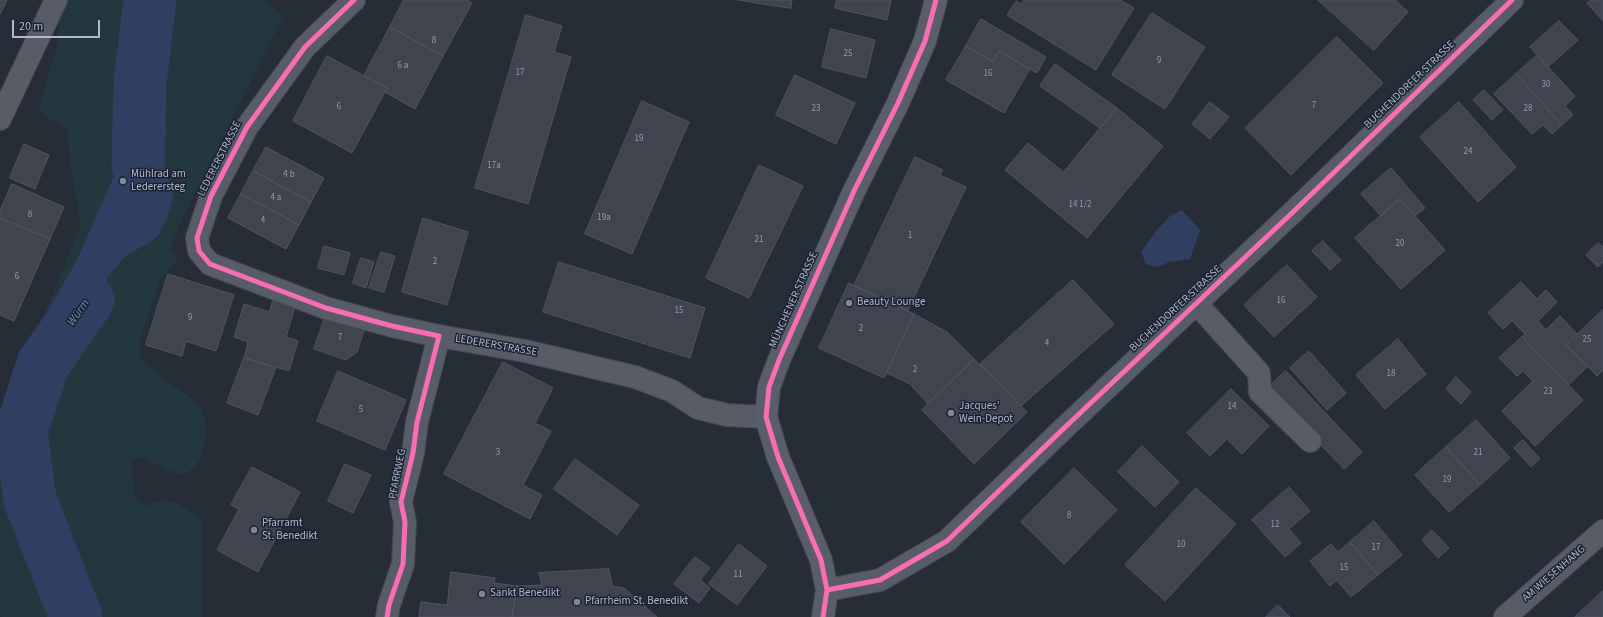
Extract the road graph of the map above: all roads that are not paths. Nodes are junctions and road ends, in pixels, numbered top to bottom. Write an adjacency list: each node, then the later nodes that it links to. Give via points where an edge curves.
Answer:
1 (56, 0): 5 (street)
2 (354, 0): 7 (street, LEDERERSTRASSE, via 305,47 247,127 211,196 197,238 200,251 210,264 326,308)
3 (936, 0): 8 (main road, MÜNCHENER STRASSE, via 925,41 898,103 854,191 779,360 769,386)
4 (1512, 0): 6 (street, BUCHENDORFER STRASSE)
5 (0, 119)
6 (1196, 303): 9 (street, via 1259,373 1260,392); 11 (street, BUCHENDORFER STRASSE, via 947,541 880,580)
7 (440, 336): 8 (street, LEDERERSTRASSE, via 526,351 635,377 672,391 698,408 706,410 727,415); 12 (street, PFARRWEG, via 417,422 401,502 405,522 403,564)
8 (766, 417): 11 (main road, MÜNCHENER STRASSE, via 778,457 821,560)
9 (1310, 442)
10 (1603, 531): 14 (street, AM WIESENHANG)
11 (827, 590): 13 (main road, MÜNCHENER STRASSE)
12 (387, 617)
13 (823, 617)
14 (1505, 617)

